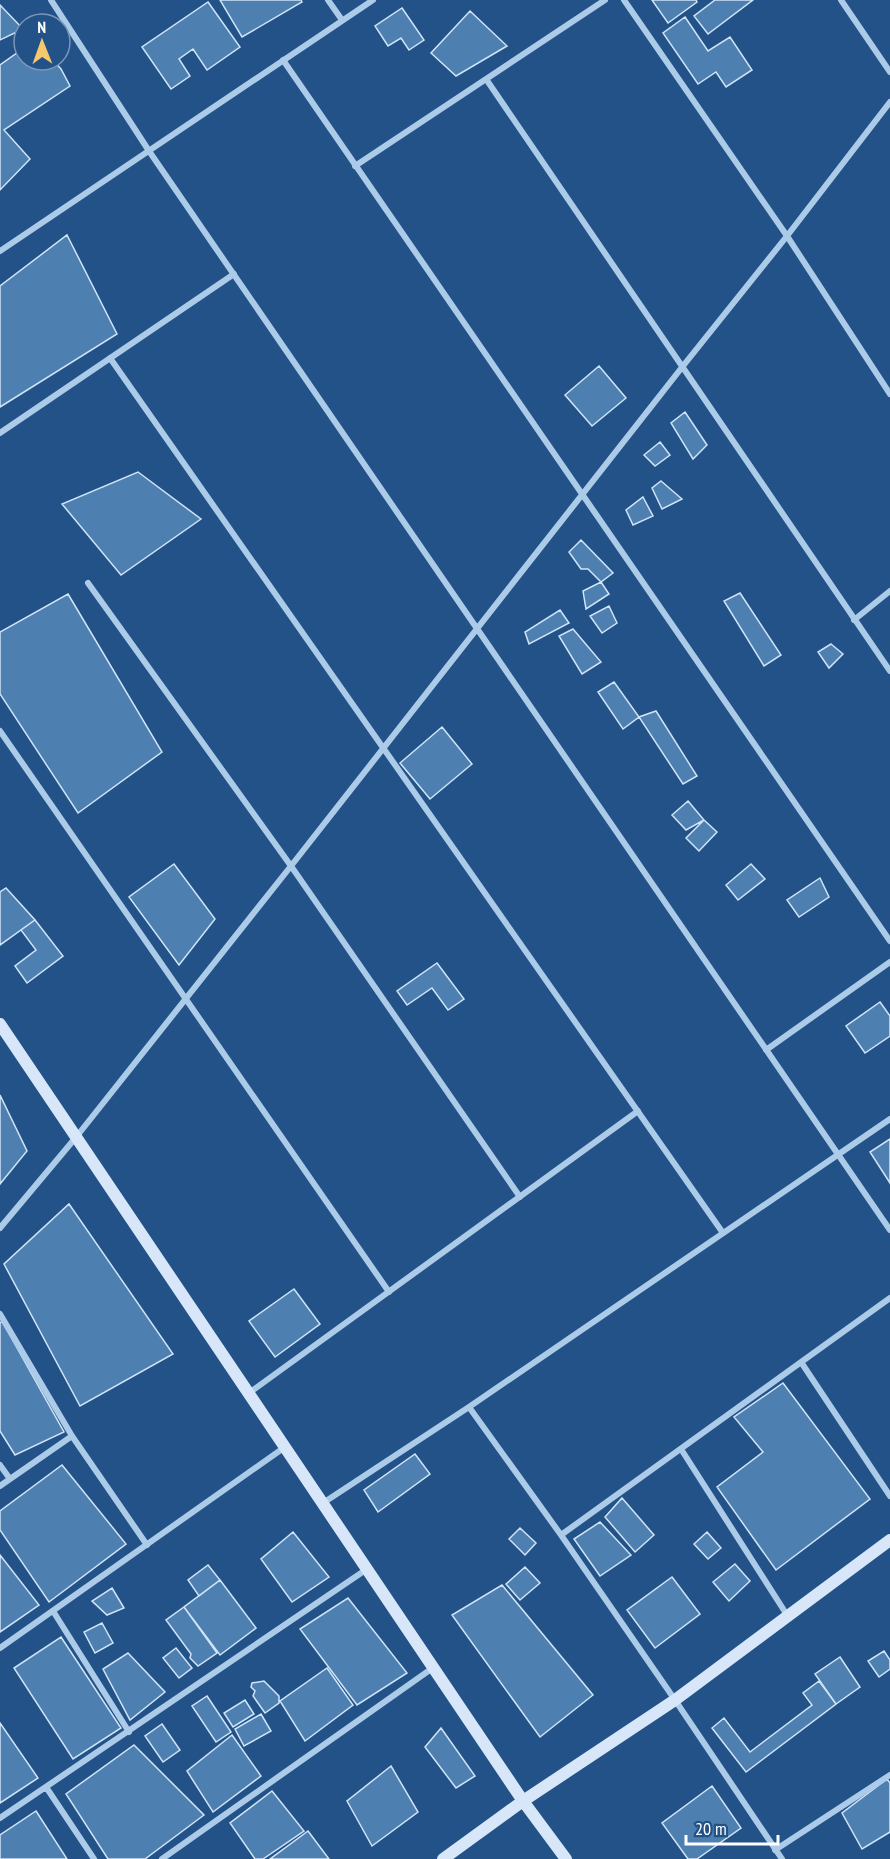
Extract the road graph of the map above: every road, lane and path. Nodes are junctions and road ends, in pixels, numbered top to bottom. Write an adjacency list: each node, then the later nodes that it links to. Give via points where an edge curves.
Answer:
1 (51, 0): 12 (street)
2 (328, 0): 7 (street)
3 (373, 0): 7 (street)
4 (605, 0): 10 (street)
5 (624, 0): 14 (street)
6 (841, 0): 9 (street)
7 (342, 20): 8 (street)
8 (284, 60): 12 (street); 13 (street)
9 (890, 72)
10 (486, 79): 13 (street); 18 (street)
11 (890, 102): 14 (street)
12 (149, 151): 15 (street); 16 (street)
13 (355, 166): 21 (street)
14 (787, 236): 18 (street); 19 (street)
15 (0, 251)
16 (234, 274): 17 (street); 25 (street)
17 (110, 358): 20 (street); 28 (street)
18 (683, 366): 21 (street); 24 (street)
19 (890, 394)
20 (0, 433)
21 (583, 495): 25 (street); 30 (street)
22 (88, 583): 29 (street)
23 (890, 591): 24 (street)
24 (854, 620): 26 (street)
25 (478, 630): 28 (street); 34 (street)
26 (890, 671)
27 (0, 731): 32 (street)
28 (384, 748): 29 (street); 35 (street)
29 (291, 866): 32 (street); 39 (street)
30 (890, 941)
31 (890, 962): 34 (street)
32 (185, 999): 37 (street); 43 (street)
33 (0, 1024): 37 (street)
34 (766, 1050): 38 (street)
35 (638, 1111): 39 (street); 42 (street)
36 (890, 1119): 38 (street)
37 (77, 1136): 40 (street); 47 (street)
38 (837, 1155): 41 (street); 42 (street)
39 (520, 1197): 43 (street)
40 (0, 1228)
41 (890, 1230)
42 (723, 1233): 48 (street)
43 (389, 1292): 47 (street)
44 (890, 1298): 46 (street)
45 (0, 1314): 49 (street)
46 (801, 1362): 51 (street); 55 (street)
47 (249, 1393): 50 (street)
48 (469, 1407): 56 (street); 57 (street)
49 (72, 1436): 53 (street); 59 (street)
50 (285, 1447): 56 (street); 59 (street)
51 (681, 1449): 57 (street); 62 (street)
52 (0, 1465): 53 (street)
53 (10, 1479): 54 (street)
54 (0, 1486)
55 (890, 1496)
56 (323, 1503): 60 (street)
57 (561, 1535): 65 (street)
58 (890, 1540): 62 (street)
59 (147, 1545): 61 (street)
60 (368, 1569): 64 (street); 66 (street)
61 (53, 1611): 63 (street); 66 (street)
62 (787, 1615): 65 (street)
63 (0, 1648)
64 (434, 1667): 69 (street); 73 (street)
65 (675, 1700): 69 (street); 71 (street)
66 (129, 1732): 68 (street)
67 (890, 1774): 71 (street)
68 (46, 1787): 70 (street); 72 (street)
69 (524, 1801): 74 (street); 75 (street)
70 (0, 1818)
71 (775, 1850): 76 (street)
72 (94, 1859)
73 (162, 1859)
74 (443, 1859)
75 (566, 1859)
76 (782, 1859)

